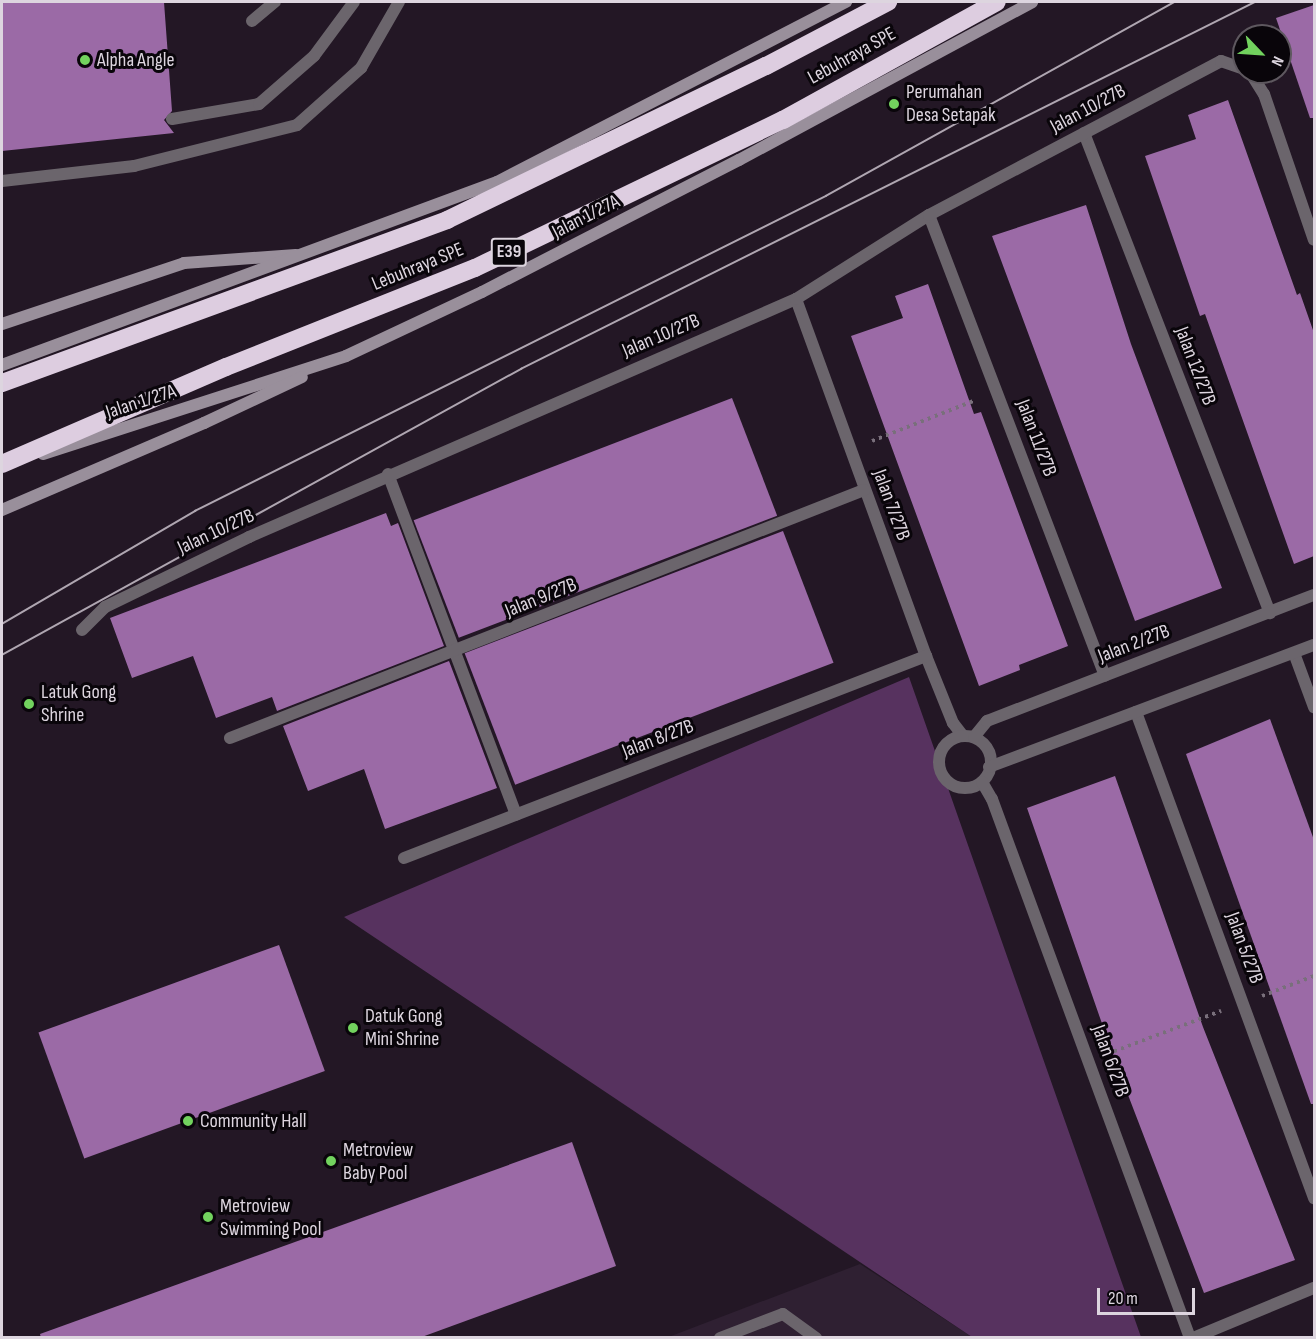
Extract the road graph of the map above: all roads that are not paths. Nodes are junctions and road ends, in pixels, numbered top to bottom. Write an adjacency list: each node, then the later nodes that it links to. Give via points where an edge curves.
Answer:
1 (275, 2): 8 (street)
2 (354, 2): 11 (street, via 314,56 259,105)
3 (399, 2): 13 (street, via 361,68 297,125 134,166)
4 (846, 2): 16 (main road, via 497,182)
5 (888, 2): 21 (highway, Lebuhraya SPE, via 766,66 447,220)
6 (997, 2): 22 (highway, Lebuhraya SPE / E39, via 783,120 476,268 226,368)
7 (1032, 2): 19 (main road, Jalan 1/27A, via 739,160 482,292)
8 (252, 21)
9 (1232, 65): 12 (street, Jalan 10/27B, via 1221,61)
10 (1258, 84): 15 (street)
11 (172, 119)
12 (1084, 133): 14 (street, Jalan 10/27B); 27 (street, Jalan 12/27B)
13 (2, 182)
14 (929, 215): 17 (street, Jalan 10/27B); 33 (street, Jalan 11/27B)
15 (1314, 240)
16 (310, 254): 18 (main road, via 184,263); 20 (main road)
17 (796, 299): 23 (street, Jalan 10/27B); 24 (street, Jalan 7/27B)
18 (2, 324)
19 (346, 356): 22 (main road, Jalan 1/27A); 25 (main road, via 204,423)
20 (2, 365)
21 (2, 383)
22 (2, 466)
23 (388, 474): 28 (street, Jalan 10/27B, via 105,607); 30 (street)
24 (864, 490): 30 (street, Jalan 9/27B); 32 (street, Jalan 7/27B)
25 (2, 510)
26 (1314, 596): 27 (street, Jalan 2/27B)
27 (1270, 613): 33 (street, Jalan 2/27B)
28 (82, 630)
29 (1314, 645): 31 (street)
30 (457, 652): 37 (street, Jalan 9/27B); 42 (street)
31 (1294, 652): 34 (street); 35 (street)
32 (926, 656): 36 (street, Jalan 7/27B, via 953,723); 42 (street, Jalan 8/27B)
33 (1105, 676): 36 (street, Jalan 2/27B, via 987,721)
34 (1314, 707)
35 (1136, 712): 38 (street); 44 (street, Jalan 5/27B)
36 (964, 737): 38 (street, via 990,752); 40 (street, via 945,746 940,767 944,777)
37 (231, 738)
38 (989, 767): 39 (street)
39 (982, 782): 40 (street); 41 (street, Jalan 6/27B)
40 (962, 788): 41 (street)
41 (992, 799): 48 (street, Jalan 6/27B)
42 (516, 814): 43 (street, Jalan 8/27B)
43 (404, 858)
44 (1314, 1198)
45 (1314, 1288): 48 (street)
46 (720, 1338): 47 (street, via 783,1314)
47 (816, 1338)
48 (1192, 1338)

